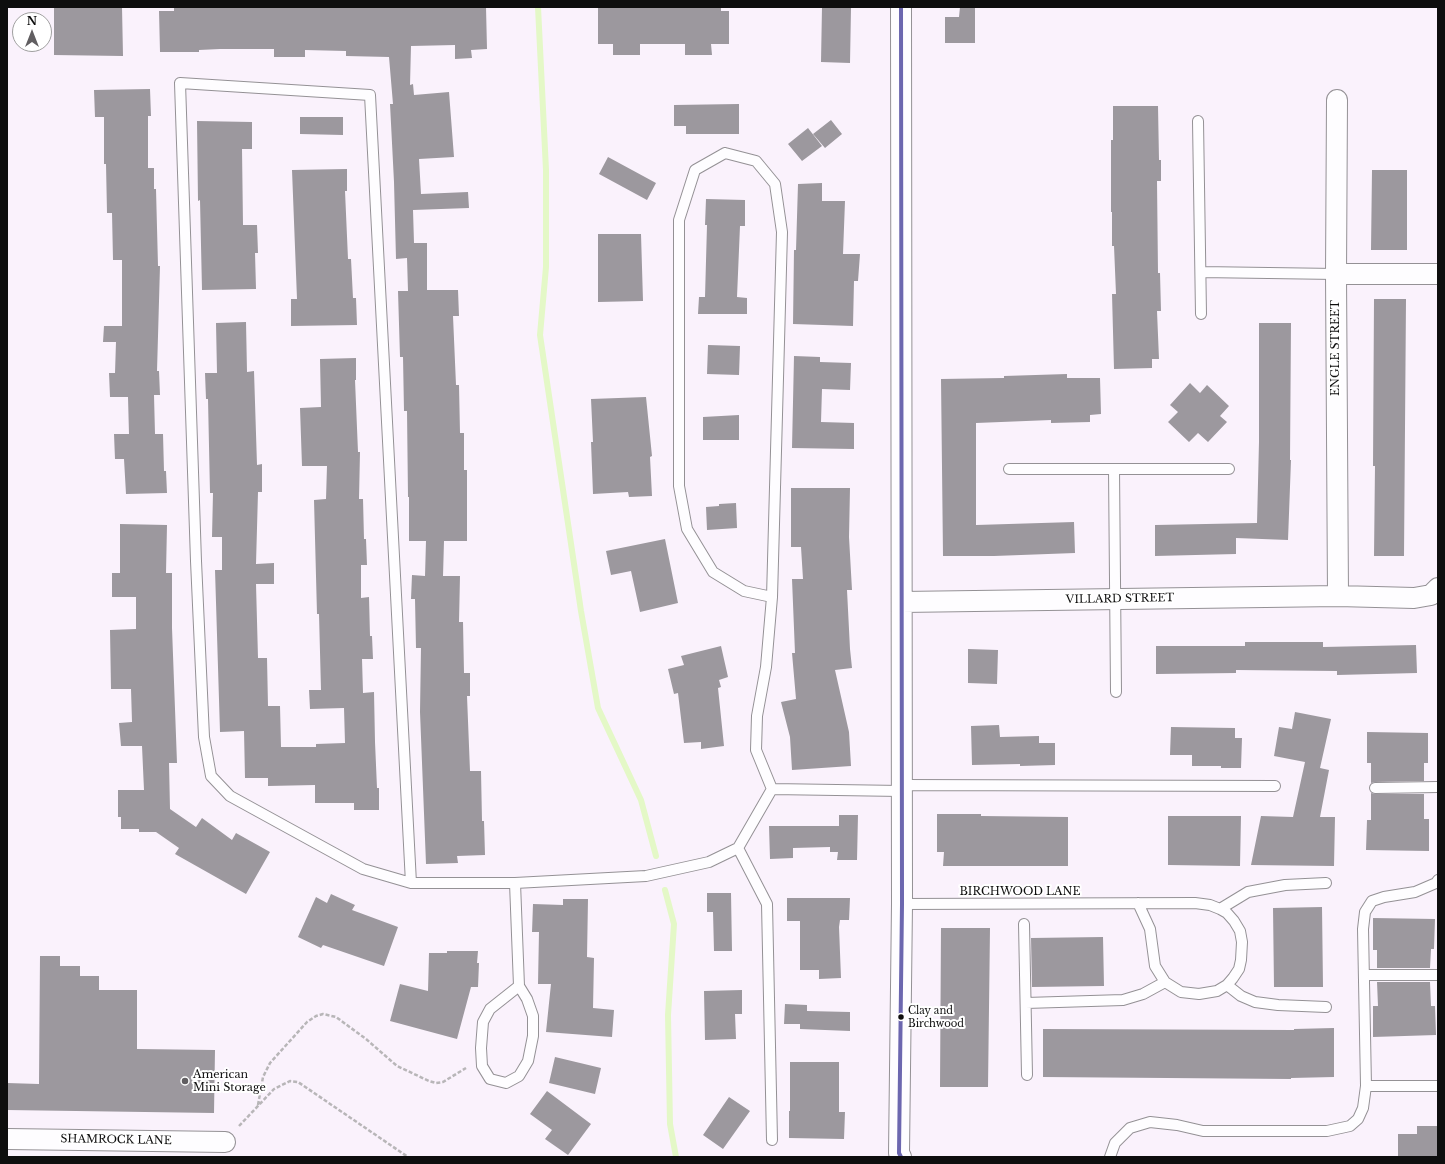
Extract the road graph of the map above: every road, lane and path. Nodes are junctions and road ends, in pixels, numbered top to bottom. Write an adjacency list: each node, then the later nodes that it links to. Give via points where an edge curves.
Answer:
1 (901, 7): 15 (street)
2 (1337, 100): 5 (street, ENGLE STREET)
3 (1198, 121): 4 (lane)
4 (1201, 272): 5 (lane); 7 (lane)
5 (1336, 274): 6 (street); 12 (street, ENGLE STREET)
6 (1438, 274)
7 (1201, 314)
8 (1009, 469): 9 (lane)
9 (1114, 469): 10 (lane); 14 (lane)
10 (1229, 469)
11 (1438, 588): 12 (street, VILLARD STREET, via 1432,594 1414,598)
12 (1338, 596): 14 (street, VILLARD STREET)
13 (772, 597): 13 (lane, via 782,232 775,184 756,161 725,153 695,170 679,220 679,486 687,529 713,572 744,591); 21 (lane, via 766,667 757,716 756,750)
14 (1116, 599): 15 (street, VILLARD STREET); 16 (lane)
15 (902, 602): 19 (street)
16 (1116, 692)
17 (1275, 786): 19 (lane)
18 (1438, 787): 20 (lane)
19 (901, 788): 21 (lane); 28 (street)
20 (1375, 788)
21 (772, 789): 22 (lane)
22 (738, 848): 25 (lane, via 709,862 646,876); 44 (lane, via 767,904)
23 (1438, 880): 31 (lane, via 1415,892 1372,901 1365,912 1363,929)
24 (411, 883): 24 (lane, via 363,869 230,796 211,776 203,729 180,83 370,95); 25 (lane)
25 (515, 883): 35 (lane)
26 (1326, 883): 29 (lane, via 1286,885 1248,892)
27 (1138, 903): 28 (lane, BIRCHWOOD LANE); 29 (lane, BIRCHWOOD LANE, via 1195,903); 33 (lane, via 1150,929 1155,966)
28 (902, 904): 47 (street, via 899,1152)
29 (1220, 909): 34 (lane, BIRCHWOOD LANE, via 1234,921 1240,931 1242,942 1239,969)
30 (1024, 924): 36 (lane)
31 (1364, 975): 32 (lane); 40 (lane)
32 (1438, 975)
33 (1165, 982): 34 (lane, via 1191,994 1217,991); 36 (lane, via 1143,994 1123,1000)
34 (1227, 985): 37 (lane, via 1241,996 1255,1002)
35 (519, 986): 38 (lane, via 490,1009 483,1022); 38 (lane, via 533,1016 533,1036 528,1061 519,1076 506,1084 490,1079 482,1066)
36 (1026, 1003): 39 (lane)
37 (1326, 1007)
38 (482, 1058): 42 (path, via 448,1080 436,1083 397,1066 336,1016 323,1014 307,1022 270,1063 263,1077)
39 (1027, 1075)
40 (1366, 1086): 41 (lane); 48 (lane, via 1363,1108 1350,1126 1327,1131 1203,1131 1150,1122 1130,1128 1115,1143)
41 (1438, 1086)
42 (258, 1104): 45 (path); 46 (path, via 283,1084 290,1081 298,1082)
43 (7, 1139): 45 (street, SHAMROCK LANE)
44 (772, 1140)
45 (225, 1142)
46 (408, 1157)
47 (902, 1157)
48 (1110, 1157)

